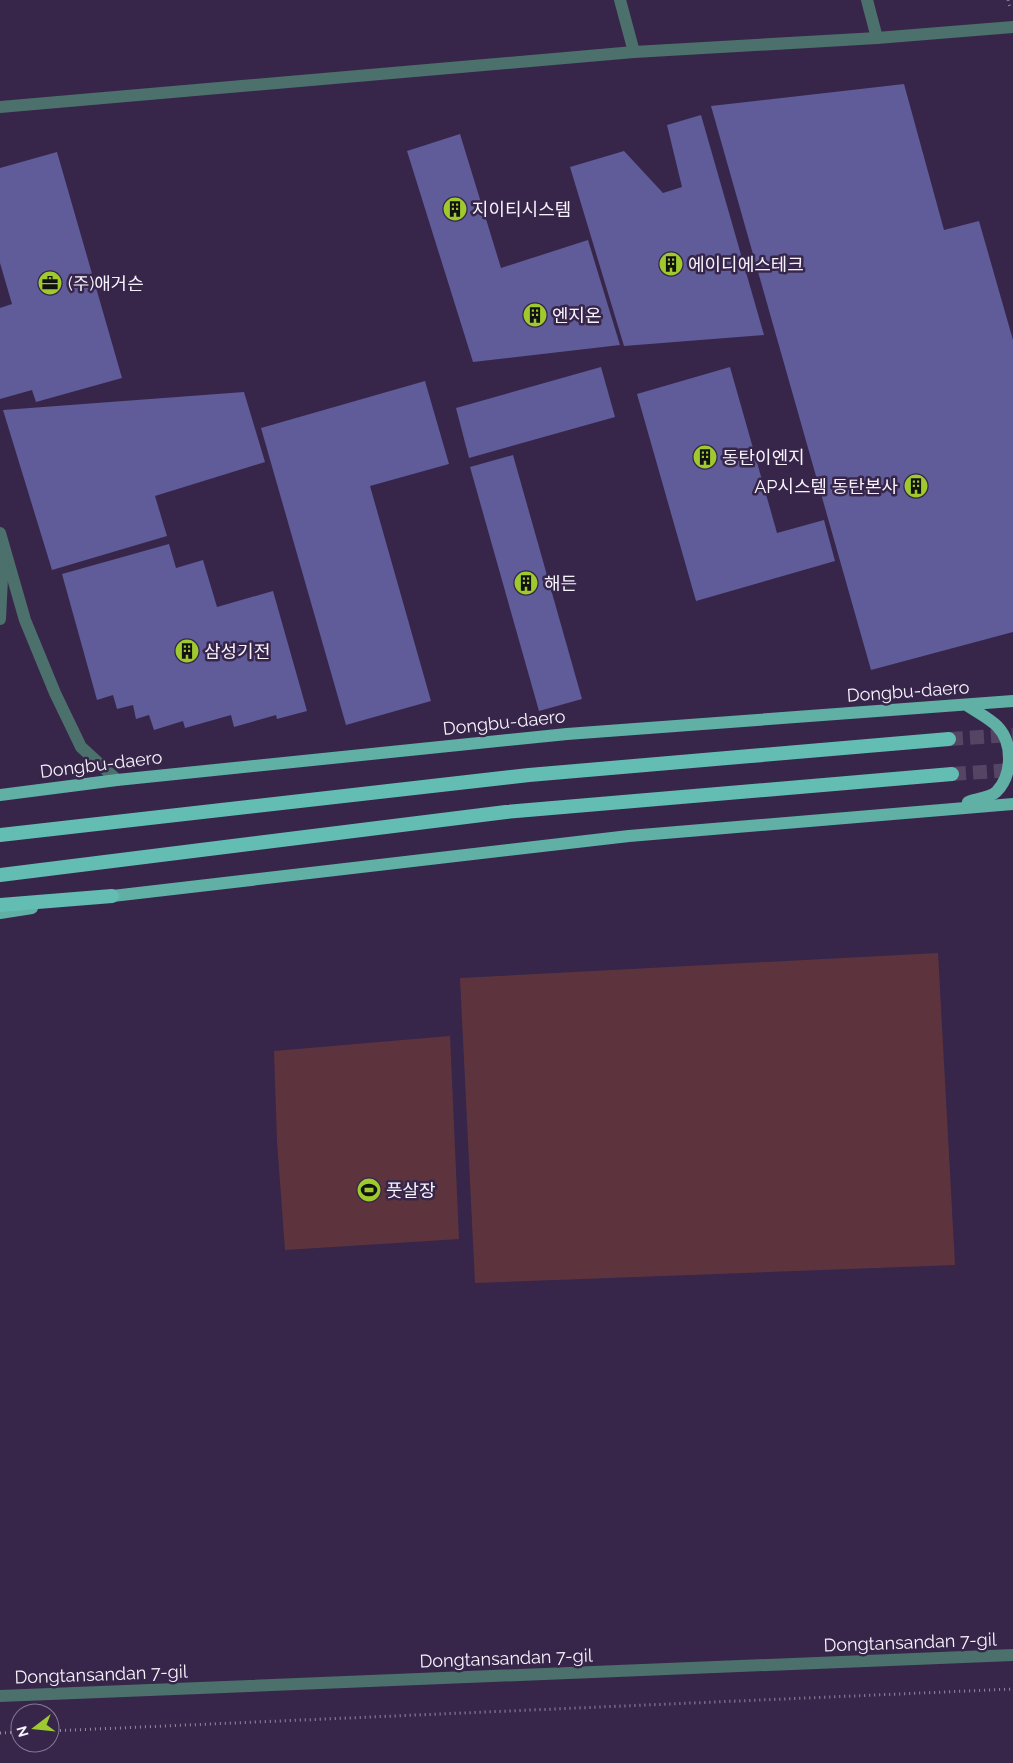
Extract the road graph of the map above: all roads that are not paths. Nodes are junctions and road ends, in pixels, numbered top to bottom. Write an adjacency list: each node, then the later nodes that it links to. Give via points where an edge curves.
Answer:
1 (620, 0): 5 (street)
2 (867, 0): 4 (street)
3 (1013, 27): 4 (street)
4 (878, 38): 5 (street)
5 (634, 52): 6 (street)
6 (0, 107)
7 (0, 533): 8 (street)
8 (4, 546): 9 (street); 14 (street, via 25,620 81,747)
9 (0, 619)
10 (1013, 701): 11 (main road, Dongbu-daero)
11 (968, 706): 14 (main road, Dongbu-daero, via 567,734); 17 (main road, via 998,726 1008,742 1010,759 1006,777 996,792)
12 (949, 739): 18 (highway, via 529,775)
13 (952, 774): 19 (highway, via 506,812)
14 (117, 780): 15 (main road, Dongbu-daero)
15 (0, 795)
16 (1013, 804): 17 (main road)
17 (952, 808): 20 (main road, via 629,836)
18 (0, 835)
19 (0, 875)
20 (112, 896): 21 (highway); 22 (main road)
21 (0, 905)
22 (0, 913)
23 (1013, 1655): 24 (street, Dongtansandan 7-gil)
24 (0, 1696)

